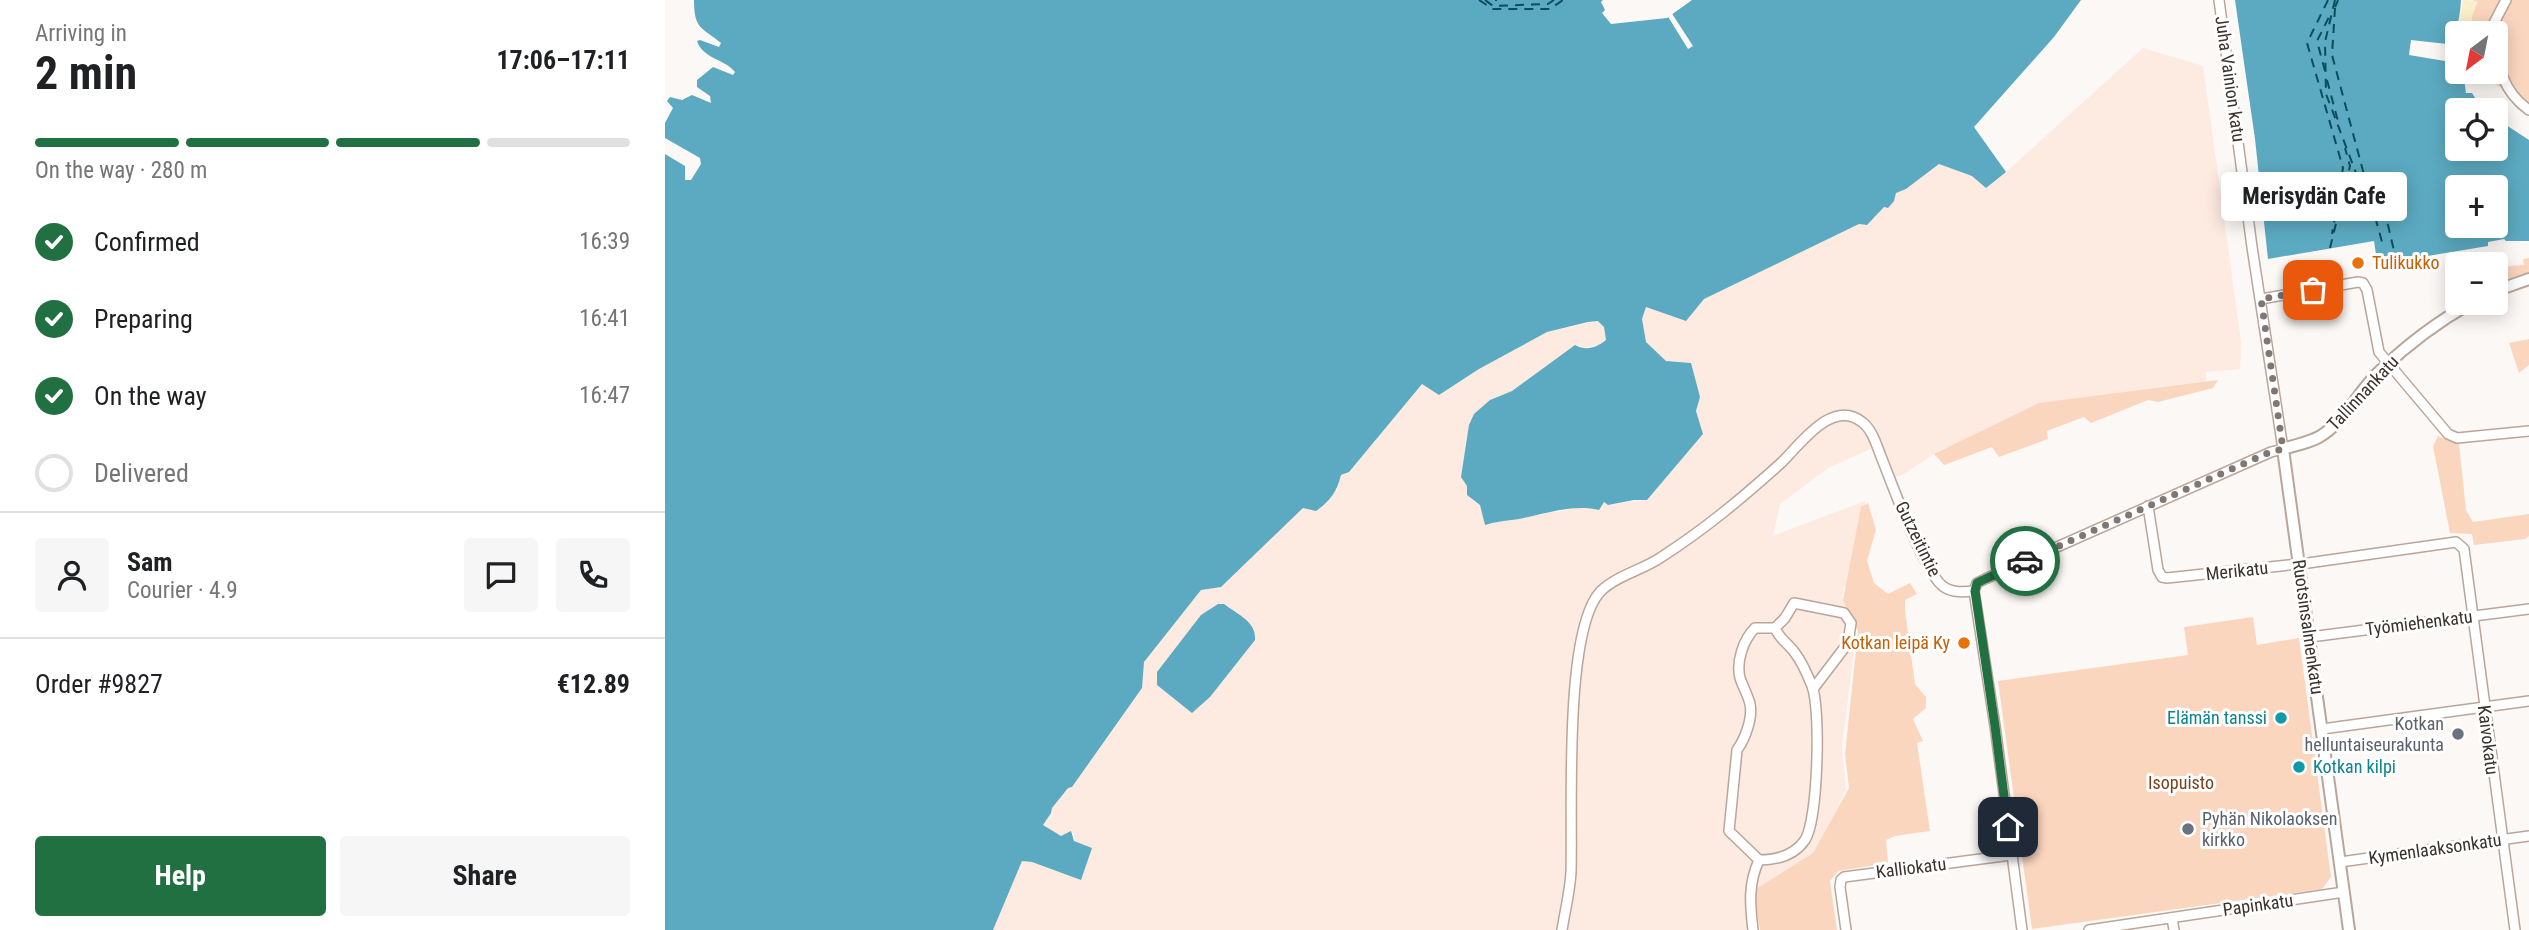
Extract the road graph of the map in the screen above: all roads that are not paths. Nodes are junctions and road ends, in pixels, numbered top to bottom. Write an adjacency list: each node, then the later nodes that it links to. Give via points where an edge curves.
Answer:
1 (2219, 0): 8 (street, Juha Vainion katu)
2 (2506, 0): 3 (street)
3 (2495, 21)
4 (2506, 84): 5 (street, via 2514,100)
5 (2529, 110)
6 (2529, 279): 7 (street)
7 (2508, 286)
8 (2261, 299): 10 (street, via 2363,283 2379,352); 12 (street, Juha Vainion katu)
9 (2453, 315): 10 (street, Tallinnankatu)
10 (2388, 364): 11 (street, via 2457,438); 12 (street, Tallinnankatu, via 2328,430 2316,439)
11 (2529, 431)
12 (2283, 449): 13 (street); 15 (street, Ruotsinsalmenkatu)
13 (2148, 506): 15 (street, Merikatu, via 2162,577); 16 (street, via 1983,580)
14 (2464, 549): 15 (street, Merikatu, via 2456,542); 18 (street, Kaivokatu)
15 (2300, 564): 20 (street, Ruotsinsalmenkatu)
16 (1975, 591): 27 (street); 32 (street, Gutzeitintie, via 1946,589 1931,573 1871,434 1864,423 1843,415 1830,418 1707,528 1602,589 1591,603 1580,648 1574,707 1571,875)
17 (2529, 609): 18 (street, Työmiehenkatu)
18 (2472, 616): 20 (street, Työmiehenkatu); 23 (street, Kaivokatu)
19 (1775, 628): 21 (street, via 1779,639 1795,652); 21 (street, via 1794,603 1844,613 1851,623 1848,643); 28 (street, via 1755,628 1746,637 1739,676 1751,706 1745,740 1737,750 1729,831)
20 (2310, 637): 24 (street, Ruotsinsalmenkatu)
21 (1813, 689): 28 (street, via 1815,812 1806,838 1793,853)
22 (2529, 701): 23 (street)
23 (2484, 707): 24 (street); 26 (street, Kaivokatu)
24 (2322, 729): 29 (street, Ruotsinsalmenkatu)
25 (2529, 836): 26 (street, Kymenlaaksonkatu)
26 (2502, 839): 29 (street, Kymenlaaksonkatu); 39 (street, Kaivokatu)
27 (2011, 855): 34 (street, Kalliokatu, via 1841,880); 35 (street)
28 (1759, 860): 33 (street, via 1749,896)
29 (2340, 862): 30 (street, Ruotsinsalmenkatu)
30 (2344, 892): 31 (street, Papinkatu); 38 (street, Ruotsinsalmenkatu)
31 (2172, 918): 36 (street, Papinkatu); 37 (street)
32 (1562, 930)
33 (1753, 930)
34 (1846, 930)
35 (2022, 930)
36 (2089, 930)
37 (2174, 930)
38 (2349, 930)
39 (2515, 930)

